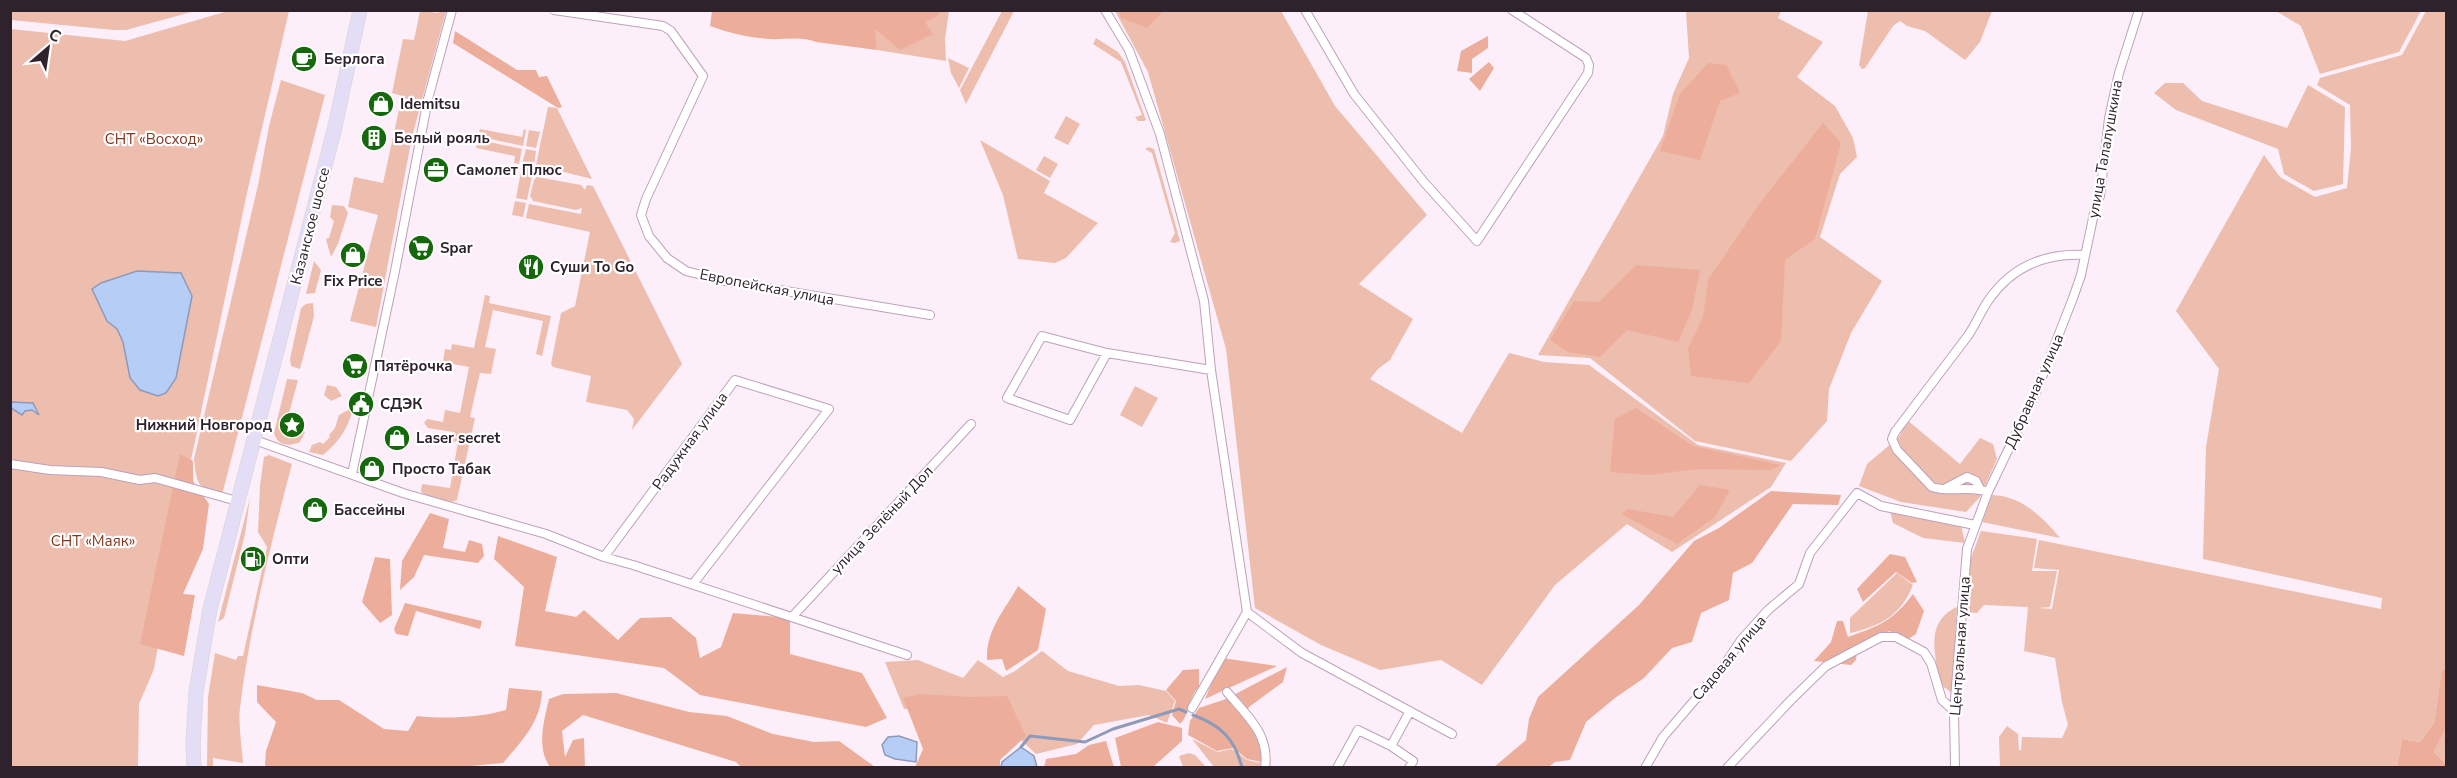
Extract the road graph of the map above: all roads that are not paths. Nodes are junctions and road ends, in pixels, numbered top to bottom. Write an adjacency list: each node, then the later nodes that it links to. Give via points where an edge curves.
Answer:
1 (360, 10): 13 (main road, Казанское шоссе, via 334,131)
2 (452, 10): 15 (street, via 428,99)
3 (554, 10): 9 (street, Европейская улица, via 663,26 671,31 703,76 641,215 649,236 667,258 686,271 726,281)
4 (1105, 10): 11 (street, via 1129,50 1160,134 1204,301)
5 (1305, 10): 6 (street, via 1354,94 1477,241 1588,73 1586,58)
6 (1512, 10)
7 (2139, 10): 8 (street, улица Талалушкина, via 2109,118 2100,196)
8 (2085, 255): 16 (street, Дубравная улица, via 2073,298 2037,390); 16 (street, via 2067,254 2028,263 2007,278 1895,432 1892,439 1897,450 1932,487)
9 (930, 315)
10 (1107, 353): 10 (street, via 1042,336 1007,398 1070,420); 11 (street)
11 (1211, 370): 21 (street)
12 (971, 424): 22 (street, улица Зелёный Дол)
13 (255, 440): 15 (street); 17 (main road, Казанское шоссе)
14 (10, 464): 17 (street, via 101,472 140,480 154,478)
15 (352, 474): 19 (street, via 550,536)
16 (1984, 490): 18 (street, Дубравная улица)
17 (237, 501): 30 (main road, via 210,609 196,692)
18 (1975, 525): 27 (street, Центральная улица, via 1967,549); 34 (street, Садовая улица, via 1881,507 1857,493 1810,554 1798,584 1741,640 1723,667 1663,736)
19 (604, 557): 20 (street); 20 (street, Радужная улица, via 735,380 829,409)
20 (693, 584): 22 (street)
21 (1246, 612): 25 (street); 26 (street, via 1302,653)
22 (792, 617): 23 (street)
23 (907, 655)
24 (1227, 692): 31 (street, via 1262,735 1267,753)
25 (1192, 708)
26 (1410, 711): 28 (street); 29 (street)
27 (1954, 711): 35 (street, via 1942,700 1929,657 1896,637 1881,637 1826,666); 36 (street, Центральная улица)
28 (1452, 734)
29 (1391, 746): 32 (street, via 1358,730); 33 (street, via 1413,760)
30 (194, 768)
31 (1265, 768)
32 (1337, 768)
33 (1409, 768)
34 (1645, 768)
35 (1727, 768)
36 (1955, 768)

